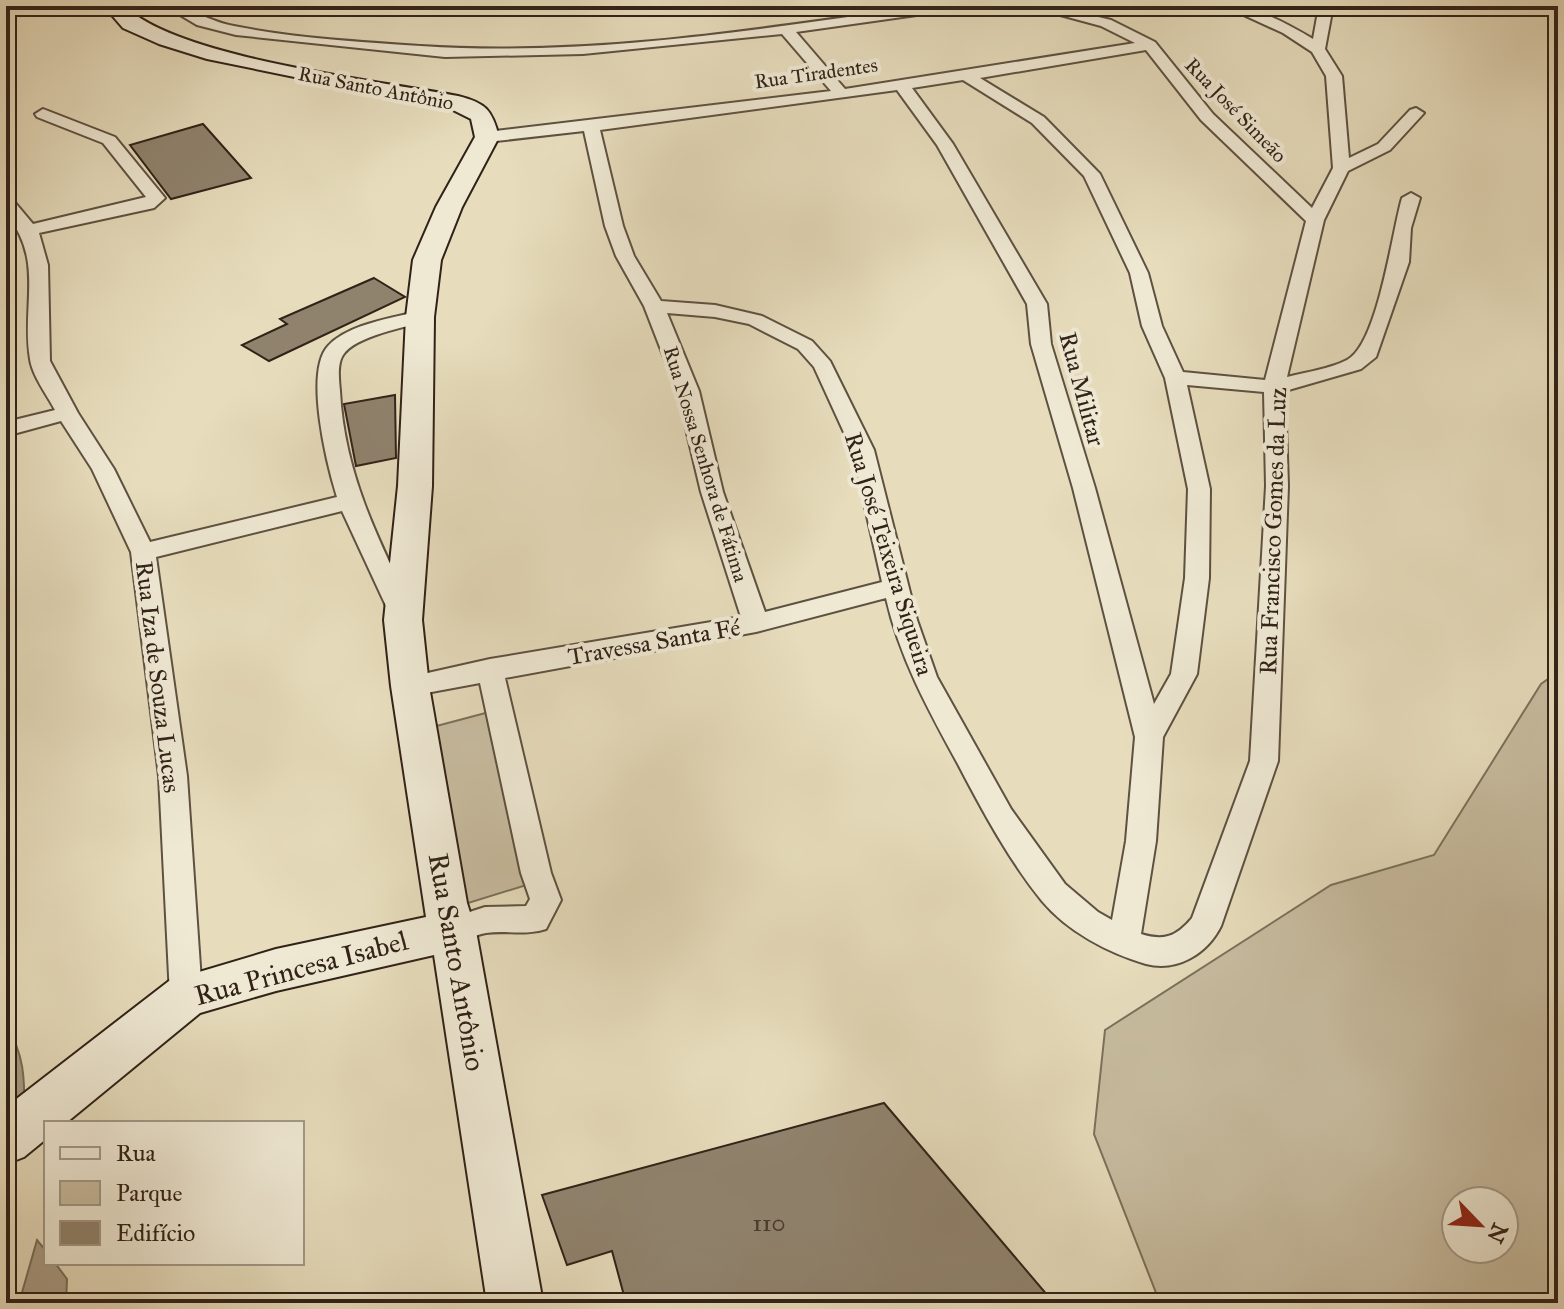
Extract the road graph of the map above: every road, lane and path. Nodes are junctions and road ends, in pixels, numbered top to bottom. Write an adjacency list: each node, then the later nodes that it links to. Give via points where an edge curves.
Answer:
1 (114, 6): 16 (main road, Rua Santo Antônio, via 124,21 142,32 185,46 472,108 482,115)
2 (172, 6): 7 (street, via 199,21 240,32 446,52 574,50)
3 (952, 6): 7 (street)
4 (1034, 6): 8 (street, Rua José Simeão, via 1093,19)
5 (1231, 6): 9 (street)
6 (1319, 6): 9 (street, via 1324,17)
7 (785, 29): 12 (street)
8 (1150, 45): 10 (street, Rua Tiradentes); 20 (street, Rua José Simeão, via 1207,117)
9 (1318, 49): 17 (street, via 1334,76)
10 (967, 76): 11 (street, Rua Tiradentes); 24 (street, via 1038,120 1092,174 1139,273 1152,326)
11 (900, 83): 12 (street, Rua Tiradentes); 35 (street, Rua Militar, via 945,144 1037,304 1048,370)
12 (840, 92): 15 (street, Rua Tiradentes)
13 (1416, 113): 17 (street, via 1384,147)
14 (43, 114): 21 (street, via 109,140 156,198)
15 (591, 127): 16 (street, Rua Tiradentes); 22 (street, Rua Nossa Senhora de Fátima, via 614,226)
16 (487, 137): 23 (main road, Rua Santo Antônio, via 427,260)
17 (1341, 168): 20 (street, Rua Francisco Gomes da Luz)
18 (1411, 198): 25 (street, via 1400,262 1369,353 1343,370)
19 (6, 203): 21 (street, Rua Iza de Souza Lucas)
20 (1315, 220): 25 (street, Rua Francisco Gomes da Luz)
21 (29, 230): 26 (street, Rua Iza de Souza Lucas, via 39,265 40,361)
22 (654, 306): 30 (street, Rua José Teixeira Siqueira, via 755,320 805,345 823,365 863,450); 32 (street, Rua Nossa Senhora de Fátima, via 688,391 712,492)
23 (420, 317): 28 (street, Rua Santo Antônio, via 347,341 328,361 331,408); 31 (main road, Rua Santo Antônio, via 415,486)
24 (1175, 378): 25 (street); 35 (street, via 1199,489 1197,578 1184,674)
25 (1274, 387): 37 (street, Rua Francisco Gomes da Luz, via 1277,486 1264,761 1205,926 1192,942 1171,952 1154,954)
26 (67, 413): 27 (street); 29 (street, Rua Iza de Souza Lucas, via 103,469)
27 (6, 429)
28 (350, 501): 29 (street); 31 (street, Rua Santo Antônio)
29 (143, 552): 38 (street, Rua Iza de Souza Lucas, via 173,776)
30 (896, 587): 32 (street, Travessa Santa Fé); 37 (street, Rua José Teixeira Siqueira, via 924,677 1001,817 1054,893 1087,922)
31 (403, 620): 34 (main road, Rua Santo Antônio)
32 (756, 623): 33 (street, Travessa Santa Fé)
33 (490, 669): 34 (street, Travessa Santa Fé); 36 (street, via 546,900 535,919 485,920)
34 (410, 686): 36 (main road, Rua Santo Antônio)
35 (1149, 737): 37 (street, via 1141,841)
36 (453, 931): 38 (main road, Rua Princesa Isabel); 40 (main road, Rua Santo Antônio)
37 (1124, 942)
38 (186, 996): 39 (main road, Rua Princesa Isabel)
39 (6, 1139)
40 (515, 1303)

